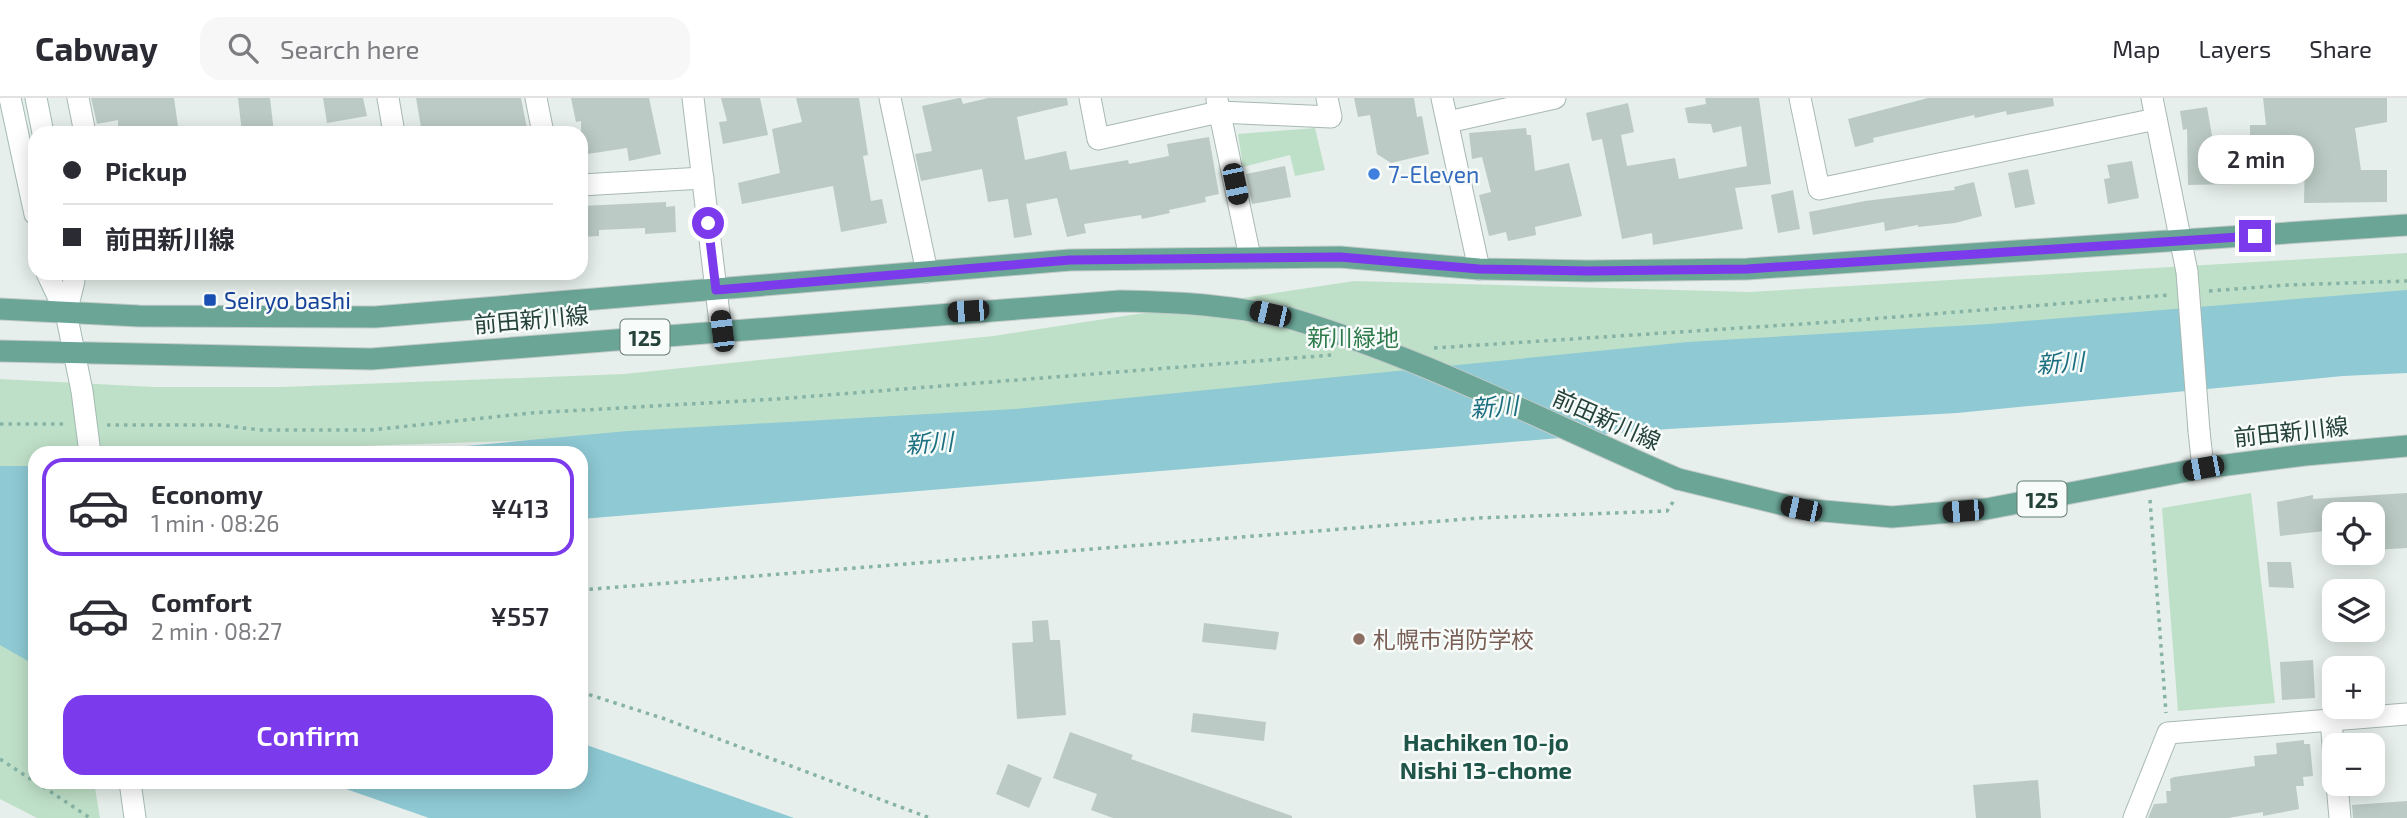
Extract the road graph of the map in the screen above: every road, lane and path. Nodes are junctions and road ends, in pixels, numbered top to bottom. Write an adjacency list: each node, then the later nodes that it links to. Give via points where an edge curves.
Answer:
1 (10, 98): 22 (street)
2 (36, 98): 17 (street)
3 (78, 98): 18 (street)
4 (388, 98): 19 (street)
5 (536, 98): 20 (street)
6 (693, 98): 21 (street)
7 (890, 98): 28 (street)
8 (1090, 98): 14 (street, via 1098,139)
9 (1327, 98): 14 (street, via 1331,117)
10 (1442, 98): 16 (street)
11 (1555, 98): 16 (street)
12 (1800, 98): 15 (street, via 1819,188)
13 (2152, 98): 15 (street)
14 (1218, 105): 26 (street)
15 (2156, 119): 25 (street)
16 (1448, 122): 27 (street)
17 (42, 126)
18 (84, 126)
19 (393, 126)
20 (542, 126)
21 (703, 178): 23 (street); 32 (street)
22 (28, 182)
23 (588, 185)
24 (2407, 225): 25 (main road, 前田新川線 / 125)
25 (2180, 241): 27 (main road, 前田新川線 / 125, via 1747,269); 47 (street, bridge, via 2187,272)
26 (1250, 257): 27 (main road, 前田新川線 / 125, via 1340,257); 28 (main road, 前田新川線 / 125, via 1070,260)
27 (1479, 269)
28 (927, 272): 32 (main road, 前田新川線 / 125)
29 (50, 280): 36 (street)
30 (74, 280): 36 (street)
31 (2407, 281): 33 (path)
32 (716, 290): 36 (main road, 前田新川線 / 125, via 376,317); 37 (street)
33 (2205, 292)
34 (2177, 294): 38 (path)
35 (0, 309): 36 (main road, 前田新川線 / 125)
36 (66, 313): 40 (street)
37 (722, 331): 40 (main road, 前田新川線 / 125, via 371,359); 48 (main road, 前田新川線 / 125, bridge, via 1120,301 1206,303 1250,310 1347,335 1397,354)
38 (1432, 348)
39 (0, 351): 40 (main road, 前田新川線 / 125)
40 (76, 353): 45 (street, bridge)
41 (1335, 354): 44 (path, via 777,399 531,413 370,430)
42 (0, 424): 43 (path)
43 (68, 424)
44 (95, 425)
45 (89, 446)
46 (2407, 446): 47 (main road, 前田新川線 / 125)
47 (2203, 468): 48 (main road, 前田新川線 / 125, via 1986,509 1892,517 1801,509)
48 (1677, 489): 50 (path, via 1667,511 1479,518)
49 (2150, 500): 53 (path)
50 (588, 589)
51 (588, 694): 63 (path)
52 (2407, 714): 54 (street)
53 (2166, 719)
54 (2331, 720): 55 (street); 64 (street, via 2168,733)
55 (2332, 733)
56 (0, 759): 57 (path)
57 (28, 777)
58 (46, 789): 61 (path)
59 (131, 789): 62 (street)
60 (2338, 796): 65 (street)
61 (90, 818)
62 (135, 818)
63 (930, 818)
64 (2134, 818)
65 (2340, 818)

